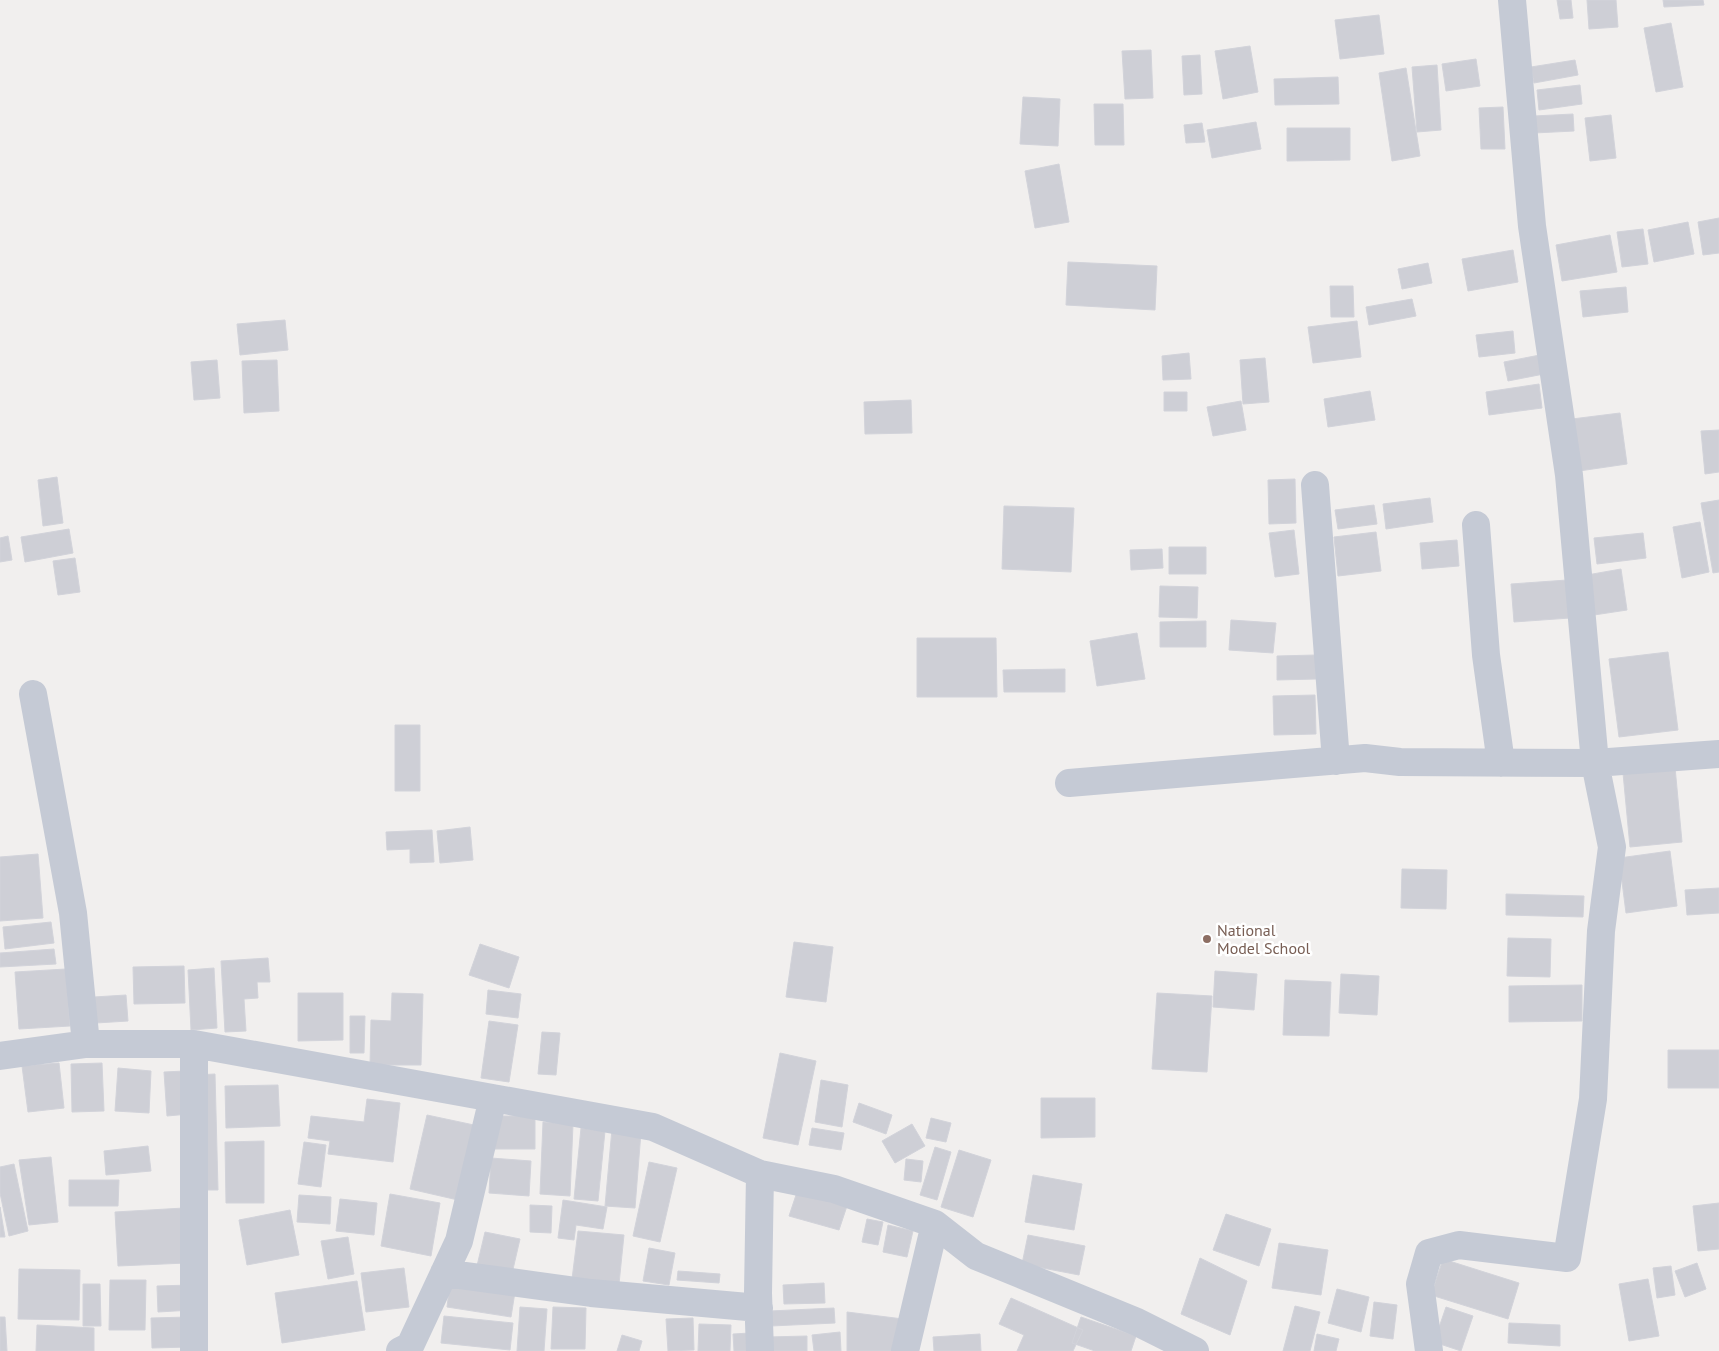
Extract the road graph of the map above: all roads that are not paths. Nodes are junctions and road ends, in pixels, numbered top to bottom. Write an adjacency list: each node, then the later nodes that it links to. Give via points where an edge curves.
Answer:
1 (1512, 0): 8 (street, via 1532,226 1569,476)
2 (1316, 485): 6 (street)
3 (1476, 524): 7 (street, via 1486,656)
4 (33, 694): 10 (street, via 73,913)
5 (1719, 754): 8 (street)
6 (1336, 761): 7 (street, via 1365,758 1400,762); 9 (street)
7 (1500, 762): 8 (street)
8 (1595, 763): 23 (street, via 1612,847 1600,931 1594,1099 1567,1258 1459,1245 1429,1253 1420,1284)
9 (1069, 783)
10 (86, 1044): 11 (street); 12 (street)
11 (194, 1044): 13 (street); 19 (street)
12 (0, 1056)
13 (494, 1098): 14 (street, via 654,1127); 16 (street, via 459,1241)
14 (760, 1174): 15 (street, via 834,1188); 17 (street)
15 (936, 1224): 21 (street); 22 (street, via 976,1256 1137,1322)
16 (444, 1273): 17 (street, via 591,1293); 18 (street)
17 (759, 1308): 20 (street)
18 (407, 1349)
19 (194, 1351)
20 (760, 1351)
21 (905, 1351)
22 (1195, 1351)
23 (1429, 1351)

